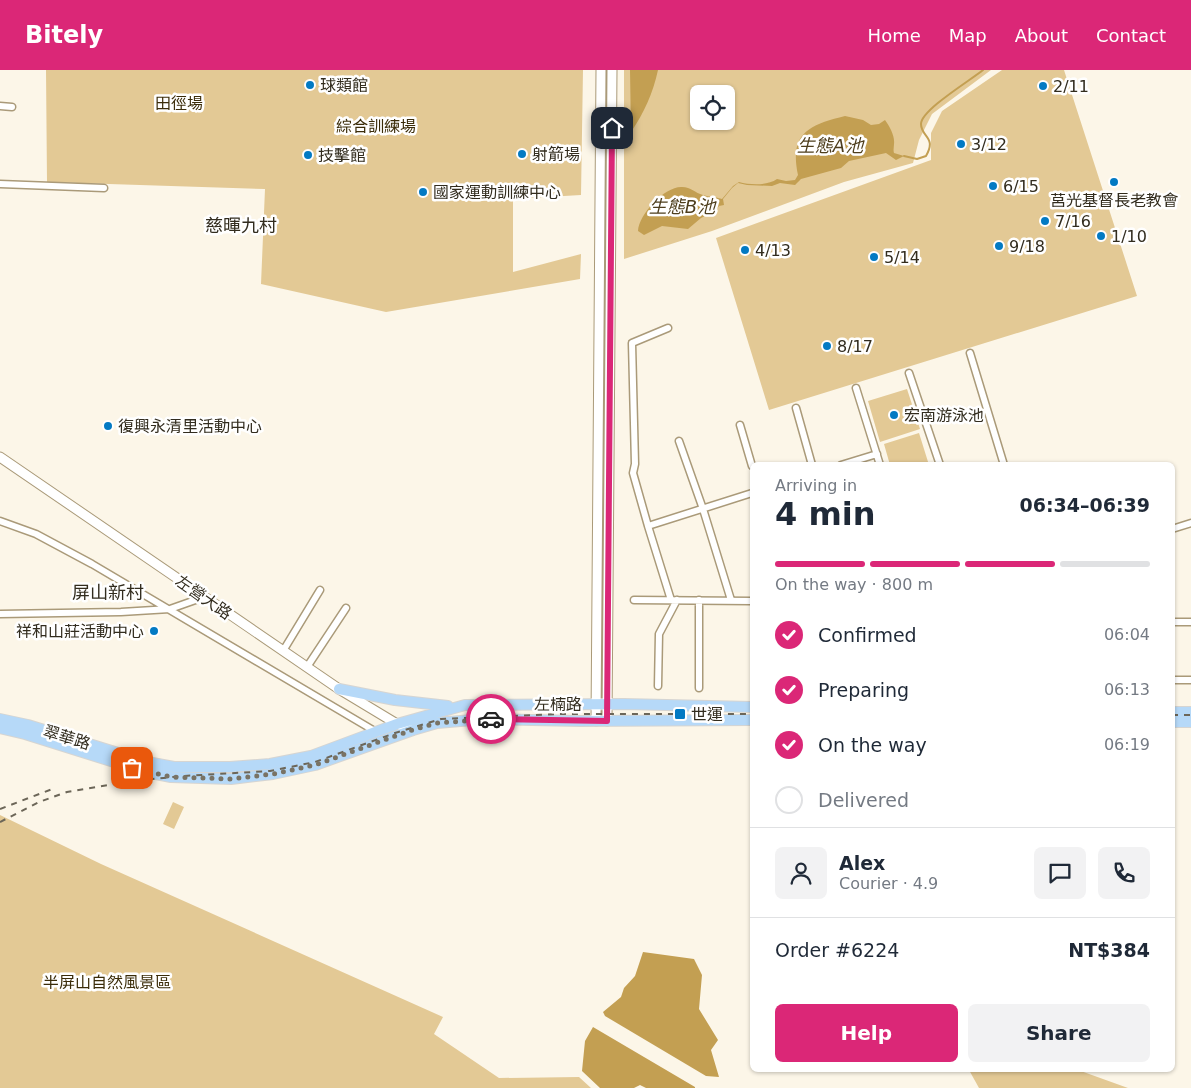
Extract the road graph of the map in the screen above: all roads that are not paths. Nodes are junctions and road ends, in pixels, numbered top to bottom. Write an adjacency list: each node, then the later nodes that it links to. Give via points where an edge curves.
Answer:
1 (601, 70): 47 (street)
2 (612, 70): 48 (street)
3 (0, 106): 4 (street)
4 (12, 107)
5 (0, 184): 6 (street)
6 (104, 188)
7 (668, 328): 26 (street, via 632,342 633,473)
8 (970, 353): 21 (street)
9 (909, 373): 20 (street)
10 (856, 388): 14 (street)
11 (796, 408): 17 (street)
12 (740, 425): 16 (street)
13 (679, 441): 23 (street)
14 (877, 454): 18 (street); 19 (street)
15 (0, 457): 29 (street, 左營大路)
16 (751, 462)
17 (811, 462)
18 (851, 462)
19 (879, 462)
20 (939, 462)
21 (1003, 462)
22 (750, 494): 23 (street)
23 (703, 509): 26 (street); 33 (street)
24 (0, 521): 36 (street, via 36,534)
25 (1191, 524): 27 (street)
26 (648, 526): 31 (street)
27 (1175, 528)
28 (320, 590): 40 (street)
29 (204, 597): 36 (street); 40 (street, 左營大路)
30 (634, 600): 31 (street)
31 (674, 600): 32 (street); 44 (street, via 659,634)
32 (700, 600): 33 (street); 45 (street)
33 (731, 600): 34 (street)
34 (750, 601)
35 (346, 608): 41 (street)
36 (170, 609): 37 (street); 62 (street)
37 (0, 614)
38 (1175, 622): 39 (street)
39 (1191, 622)
40 (283, 651): 41 (street, 左營大路)
41 (306, 667): 46 (street, 左營大路)
42 (1175, 680): 43 (street)
43 (1191, 680)
44 (658, 686)
45 (699, 688)
46 (339, 689): 49 (main road); 59 (street, 左營大路)
47 (596, 704): 48 (main road, 左楠路); 49 (main road, 左楠路, via 477,703); 55 (street)
48 (607, 704): 50 (main road, 左楠路); 56 (street)
49 (454, 707): 59 (main road, 翠華路)
50 (750, 707)
51 (1175, 712): 52 (main road)
52 (1191, 712)
53 (0, 719): 62 (main road, 翠華路, via 174,767 270,764 310,756)
54 (750, 720): 56 (main road, 左楠路)
55 (596, 721): 56 (main road, 左楠路); 61 (main road, 左楠路, via 484,719 437,723)
56 (607, 721)
57 (1175, 722): 58 (main road)
58 (1191, 722)
59 (397, 724): 61 (street, 左營大路); 62 (main road, 翠華路)
60 (0, 728): 63 (main road, 翠華路, via 146,772 171,777 231,779 315,765)
61 (412, 730): 63 (main road, 翠華路)
62 (376, 732): 63 (street)
63 (387, 739)

